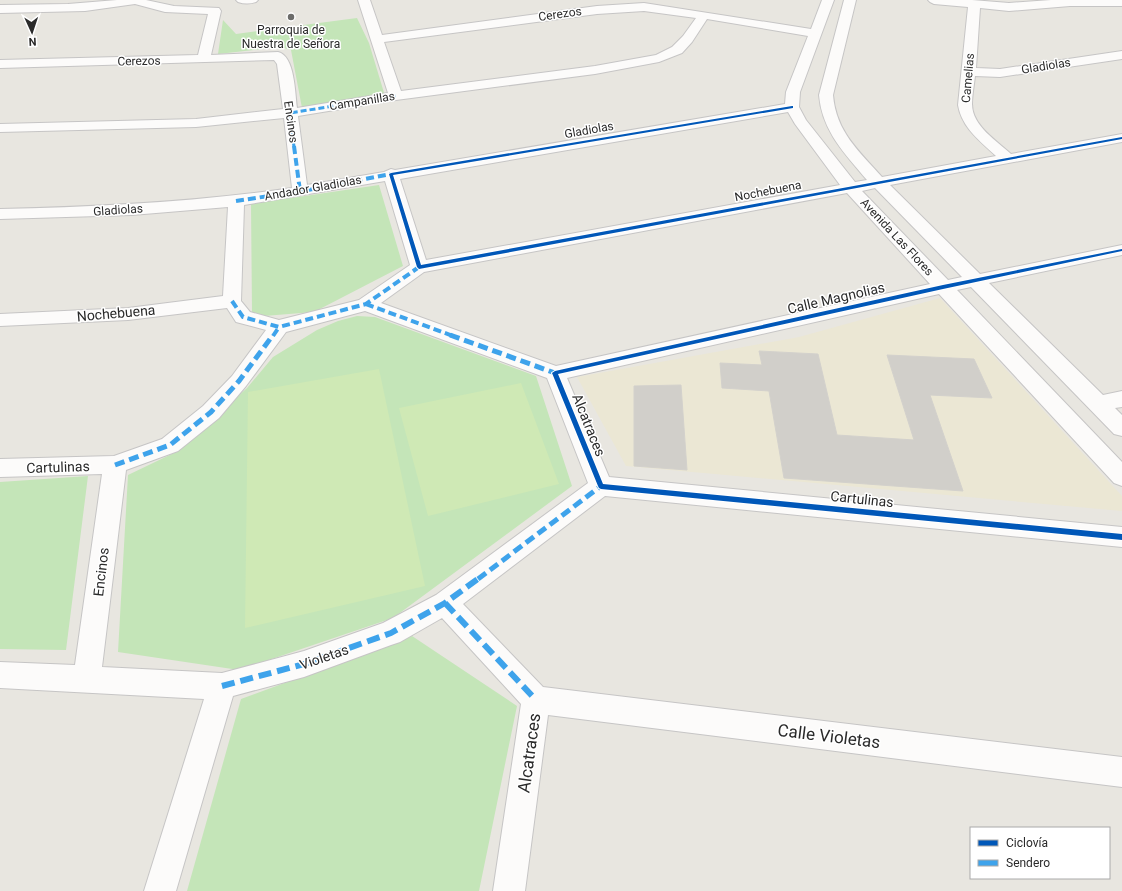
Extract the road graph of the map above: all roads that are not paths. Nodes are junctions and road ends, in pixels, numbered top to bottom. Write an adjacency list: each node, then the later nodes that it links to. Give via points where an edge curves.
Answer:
1 (136, 0): 11 (street, via 75,8); 17 (street, via 163,9 215,11)
2 (242, 0): 3 (street)
3 (252, 0)
4 (364, 0): 14 (street)
5 (828, 0): 13 (street)
6 (850, 0): 27 (street, Avenida Las Flores, via 826,95 826,106 832,126)
7 (934, 0): 9 (street)
8 (1096, 1): 9 (street, via 1020,7); 10 (street)
9 (974, 5): 19 (street, Camelias)
10 (1119, 8)
11 (0, 9)
12 (704, 15): 13 (street, Cerezos); 14 (street, Cerezos, via 644,7 597,10); 20 (street, Campanillas, via 677,50 659,58 595,70)
13 (815, 33): 21 (street, via 793,92)
14 (377, 39): 20 (street)
15 (1122, 55): 19 (street, Gladiolas, via 1005,72)
16 (278, 56): 17 (street, Cerezos); 22 (street, Encinos, via 284,64)
17 (204, 59): 18 (street, Cerezos)
18 (0, 64)
19 (969, 72): 25 (street, Camelias, via 965,105 967,116 976,130)
20 (396, 96): 22 (street, Campanillas)
21 (792, 107): 26 (street, Gladiolas); 28 (street, Avenida Las Flores, via 803,126)
22 (290, 113): 23 (street, Campanillas, via 196,123); 29 (street, Encinos)
23 (0, 128)
24 (1122, 138): 25 (street, Nochebuena)
25 (1008, 159): 27 (street, Nochebuena)
26 (391, 174): 29 (street, Andador Gladiolas); 33 (street)
27 (878, 182): 28 (street, Nochebuena); 34 (street, Avenida Las Flores)
28 (850, 187): 33 (street, Nochebuena); 35 (street, Avenida Las Flores)
29 (300, 191): 30 (street, Andador Gladiolas)
30 (236, 201): 31 (street, Gladiolas, via 85,212); 36 (street)
31 (0, 214)
32 (1122, 250): 34 (street, Calle Magnolias)
33 (419, 267): 37 (street)
34 (976, 280): 35 (street, Calle Magnolias); 42 (street, Avenida Las Flores)
35 (943, 287): 40 (street, Calle Magnolias); 46 (street, Avenida Las Flores)
36 (232, 301): 38 (street, Nochebuena, via 121,314); 39 (street, via 243,317)
37 (366, 304): 39 (street); 40 (street)
38 (0, 320)
39 (280, 327): 44 (street, Cartulinas, via 239,381 211,412 170,445)
40 (555, 373): 47 (street, Alcatraces)
41 (1122, 399): 42 (street)
42 (1099, 404): 43 (street, Avenida Las Flores)
43 (1122, 428)
44 (115, 465): 45 (street, Cartulinas); 51 (street, Encinos)
45 (0, 468)
46 (1122, 477)
47 (601, 486): 48 (street, Cartulinas); 49 (street, Violetas)
48 (1122, 537)
49 (445, 603): 52 (street, Violetas, via 391,633 304,664); 53 (street, Alcatraces)
50 (0, 675): 51 (street, Violetas)
51 (87, 679): 52 (street, Violetas)
52 (222, 686): 55 (street)
53 (536, 700): 54 (street, Calle Violetas); 56 (street, Alcatraces)
54 (1122, 772)
55 (160, 891)
56 (509, 891)

